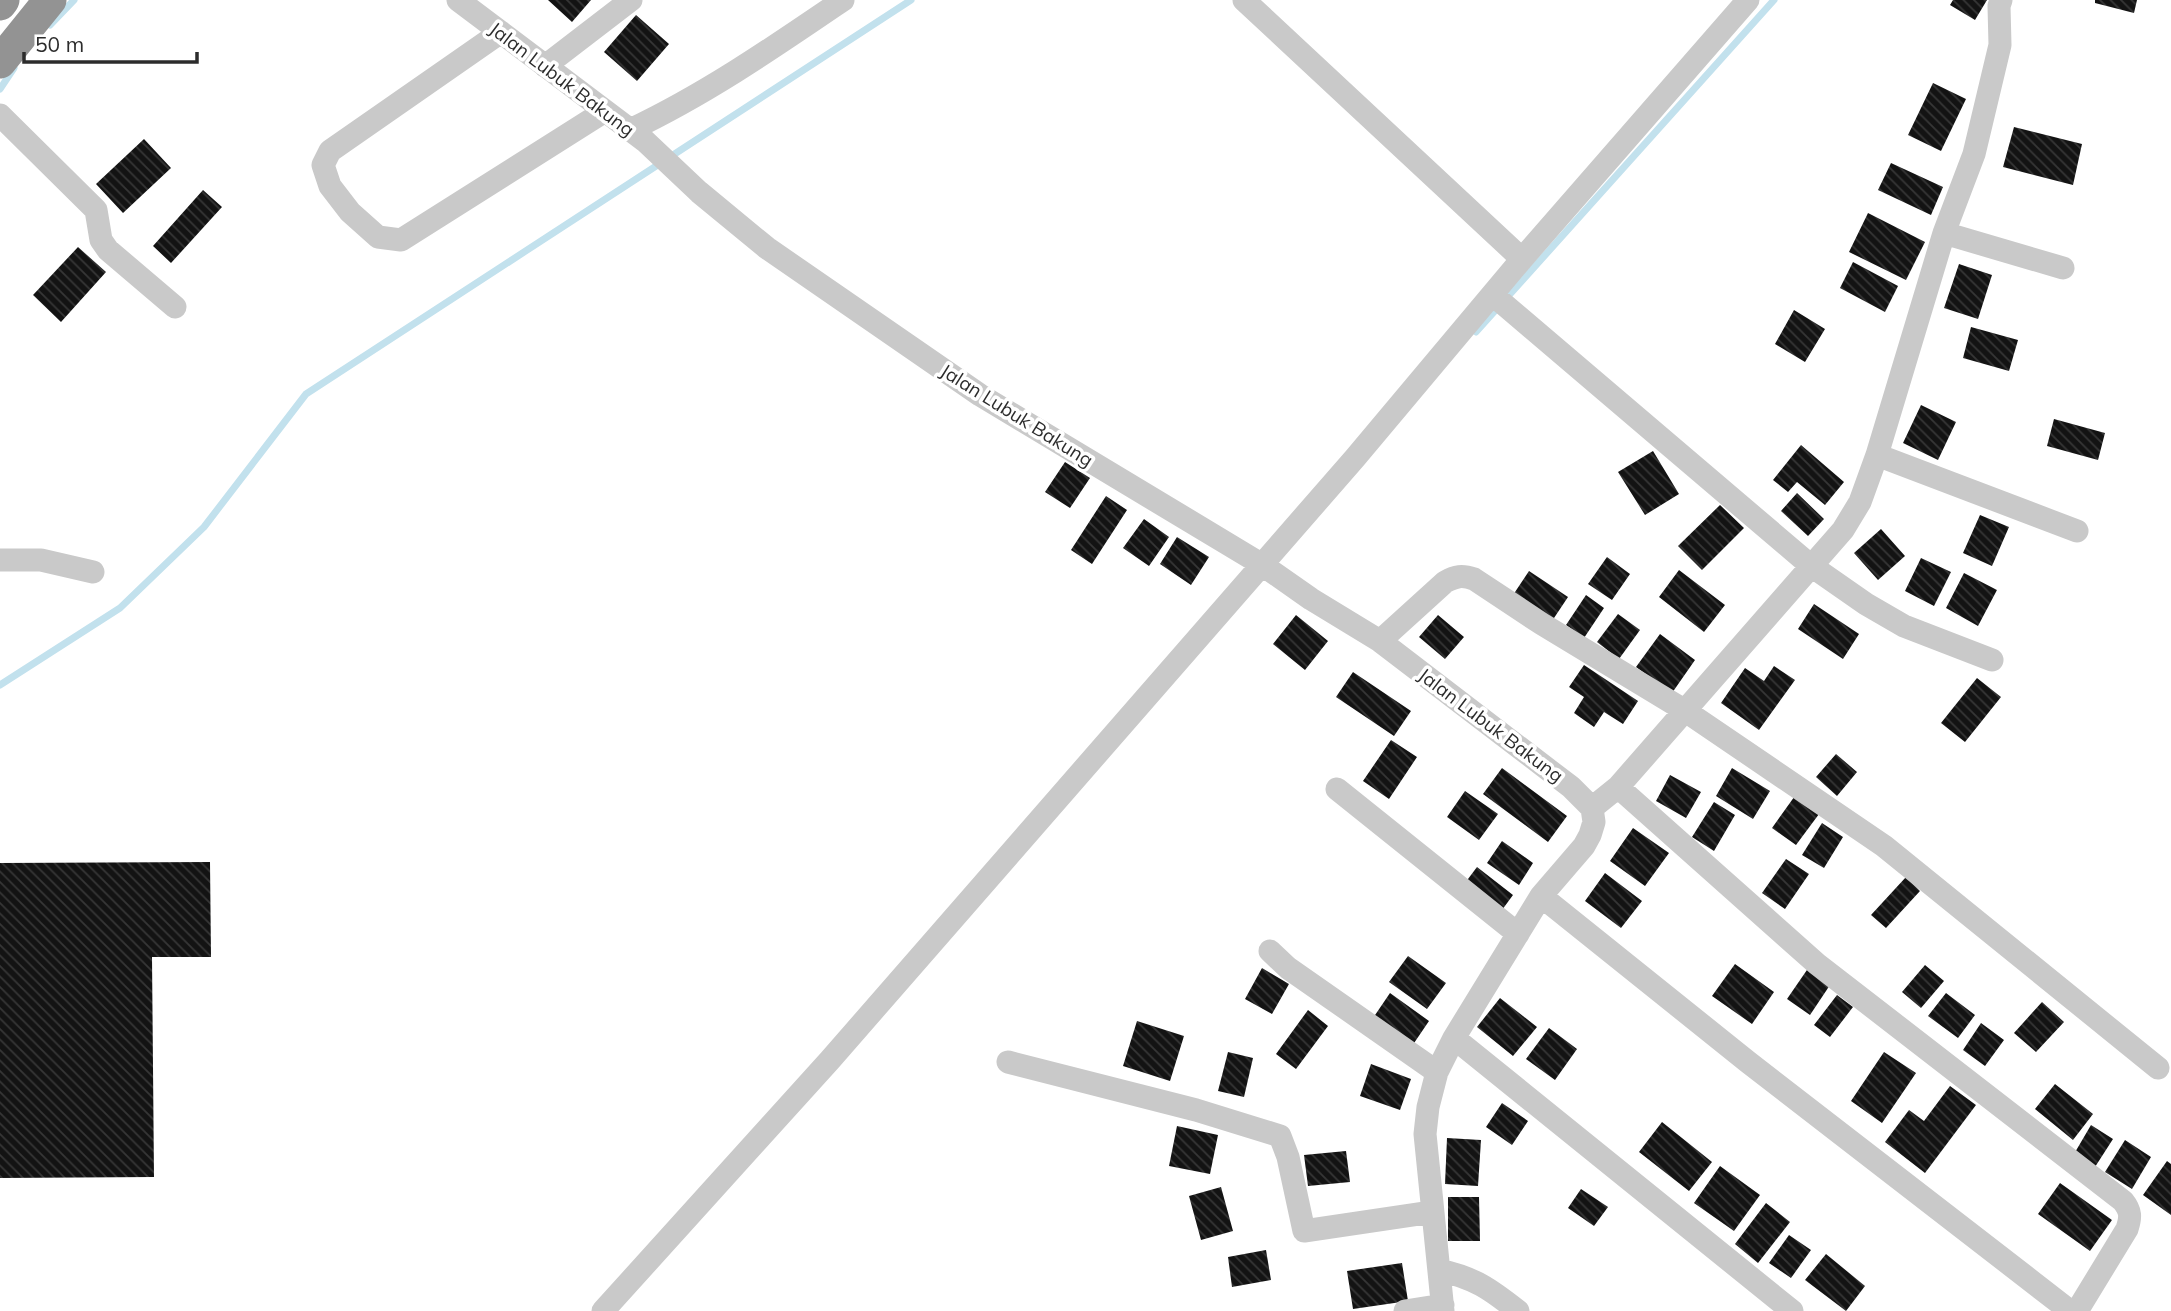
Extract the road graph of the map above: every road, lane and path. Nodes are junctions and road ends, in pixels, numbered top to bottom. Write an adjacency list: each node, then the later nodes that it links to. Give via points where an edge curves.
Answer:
1 (50, 0): 9 (highway)
2 (458, 0): 8 (street, Jalan Lubuk Bakung)
3 (631, 0): 10 (street)
4 (843, 0): 13 (street)
5 (1244, 0): 15 (street)
6 (1748, 0): 15 (street)
7 (2001, 0): 14 (street, via 2000,45 1992,87 1974,154)
8 (500, 32): 10 (street, Jalan Lubuk Bakung); 11 (street, via 330,151 323,164 330,186 378,237 401,240)
9 (0, 62)
10 (545, 66): 11 (street, Jalan Lubuk Bakung)
11 (605, 111): 13 (street, Jalan Lubuk Bakung)
12 (0, 115): 18 (street, via 96,210 101,240 108,250)
13 (638, 136): 22 (street, Jalan Lubuk Bakung, via 767,248 980,395)
14 (1944, 233): 16 (street); 19 (street)
15 (1522, 259): 17 (street)
16 (2063, 268)
17 (1496, 297): 22 (street); 23 (street)
18 (175, 307)
19 (1877, 455): 20 (street); 23 (street, via 1860,502 1843,530)
20 (2077, 531)
21 (0, 560): 24 (street, via 41,560)
22 (1263, 565): 25 (street, Jalan Lubuk Bakung); 41 (street, via 830,1060)
23 (1810, 565): 26 (street, via 1905,626); 27 (street)
24 (93, 572)
25 (1380, 640): 27 (street, via 1445,582 1464,575); 30 (street, Jalan Lubuk Bakung)
26 (1992, 660)
27 (1684, 710): 28 (street); 36 (street, via 1884,846)
28 (1618, 787): 30 (street); 46 (street, via 1817,964 2123,1201 2131,1218 2127,1229)
29 (1337, 789): 32 (street)
30 (1592, 808): 31 (street, via 1594,822 1584,846)
31 (1541, 896): 32 (street); 45 (street)
32 (1518, 934): 34 (street)
33 (1270, 951): 37 (street)
34 (1454, 1038): 37 (street); 44 (street)
35 (1008, 1062): 38 (street, via 1280,1136 1304,1230)
36 (2158, 1068)
37 (1437, 1072): 38 (street, via 1425,1134)
38 (1432, 1212): 39 (street)
39 (1439, 1270): 40 (street); 43 (street, via 1487,1287)
40 (1443, 1308): 42 (street)
41 (603, 1311)
42 (1405, 1311)
43 (1518, 1311)
44 (1792, 1311)
45 (2070, 1311)
46 (2077, 1311)

